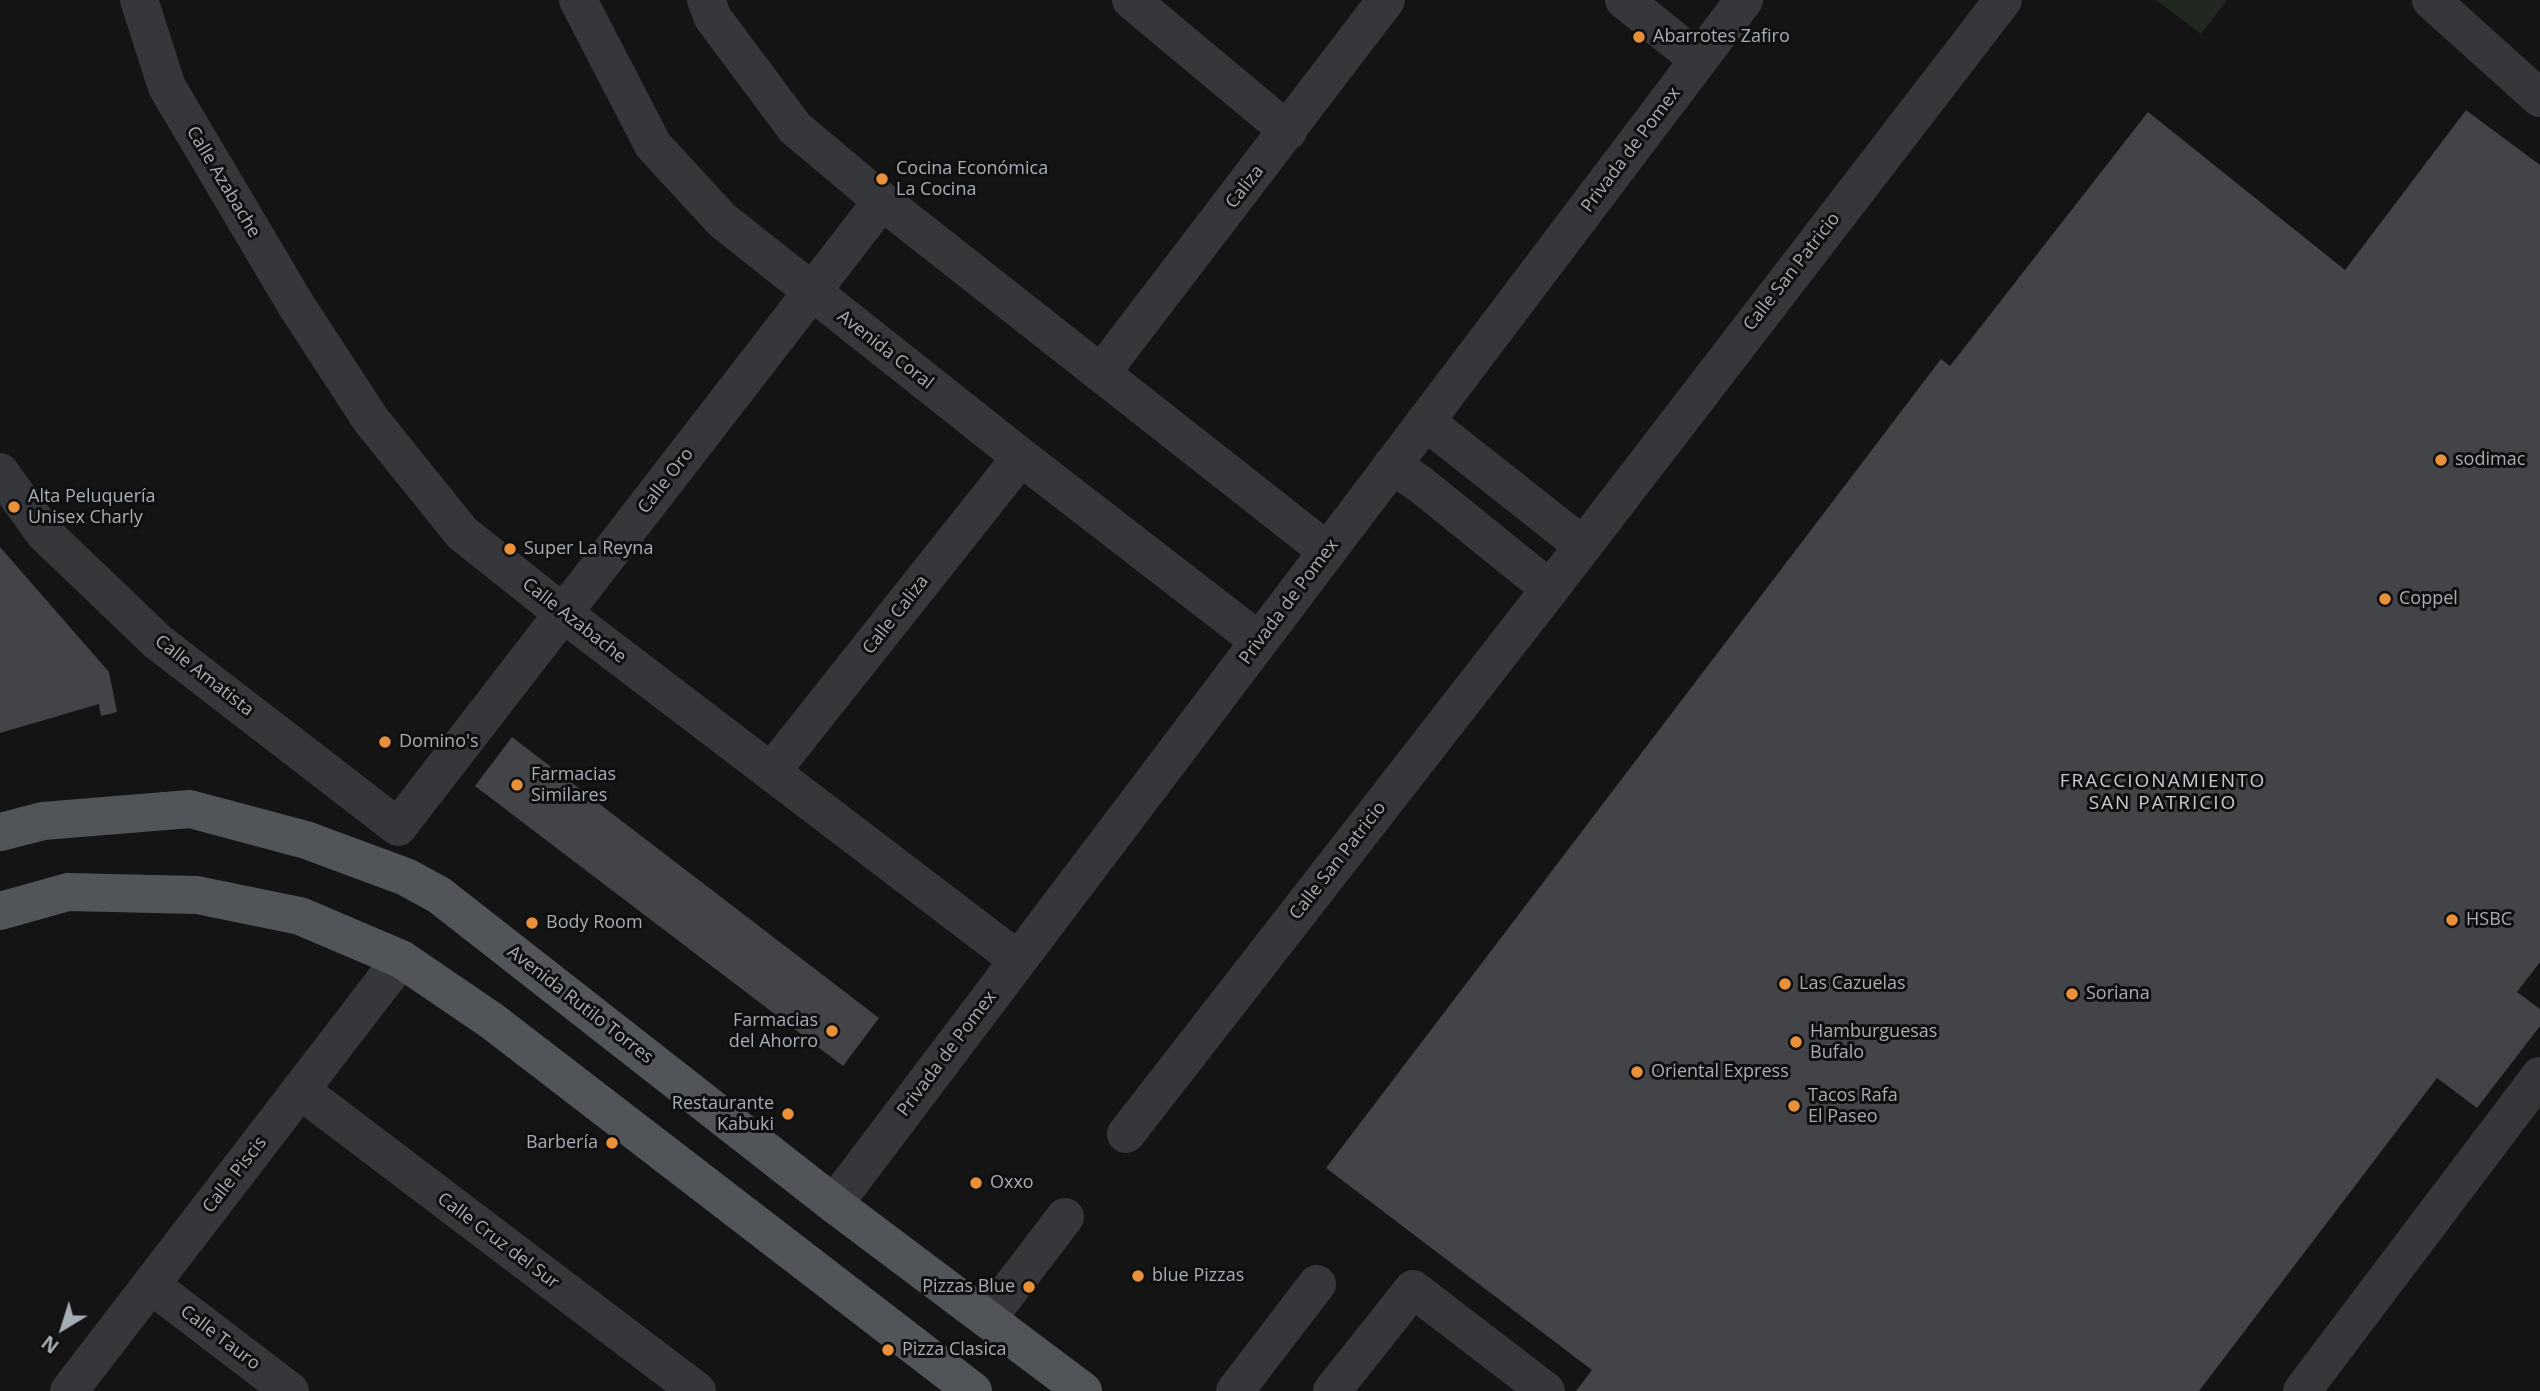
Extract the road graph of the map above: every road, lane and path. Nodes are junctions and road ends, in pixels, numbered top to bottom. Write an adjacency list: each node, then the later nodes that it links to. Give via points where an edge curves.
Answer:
1 (139, 0): 23 (street, Calle Azabache, via 167,87 296,305 371,420 462,533)
2 (578, 0): 14 (street, Avenida Coral, via 653,145 722,220)
3 (706, 0): 13 (street, via 713,18 795,128)
4 (1131, 0): 12 (street)
5 (1386, 0): 12 (street, Caliza)
6 (1624, 0): 10 (street)
7 (1744, 0): 10 (street, Privada de Pomex)
8 (2003, 0): 20 (street, Calle San Patricio)
9 (2431, 0): 11 (street)
10 (1699, 60): 16 (street, Privada de Pomex)
11 (2540, 98)
12 (1288, 131): 15 (street, Caliza)
13 (882, 201): 14 (street, Calle Oro); 15 (street)
14 (812, 293): 17 (street, Avenida Coral); 23 (street, Calle Oro)
15 (1102, 372): 21 (street)
16 (1425, 421): 18 (street, Privada de Pomex); 20 (street)
17 (1021, 457): 24 (street, Avenida Coral); 25 (street, Calle Caliza)
18 (1392, 465): 21 (street, Privada de Pomex); 22 (street)
19 (0, 471): 26 (street, Calle Amatista, via 44,533 158,642)
20 (1582, 545): 22 (street, Calle San Patricio)
21 (1327, 551): 24 (street, Privada de Pomex)
22 (1550, 589): 34 (street, Calle San Patricio)
23 (564, 614): 25 (street, Calle Azabache); 26 (street, Calle Oro)
24 (1259, 641): 31 (street, Privada de Pomex)
25 (772, 772): 31 (street, Calle Azabache)
26 (398, 827): 28 (street)
27 (0, 832): 28 (main road, Avenida Rutilo Torres, via 43,821 190,809 306,839)
28 (394, 872): 35 (main road, Avenida Rutilo Torres, via 439,895)
29 (0, 911): 30 (main road, via 68,892 197,895 300,916)
30 (401, 959): 33 (street, Calle Piscis); 43 (main road, via 492,1021)
31 (1018, 960): 35 (street, Privada de Pomex)
32 (2539, 1078): 48 (street)
33 (300, 1090): 38 (street, Calle Piscis); 42 (street, Calle Cruz del Sur)
34 (1126, 1134)
35 (834, 1204): 39 (main road, Avenida Rutilo Torres)
36 (1065, 1217): 39 (street)
37 (1318, 1284): 45 (street)
38 (151, 1285): 40 (street, Calle Piscis); 41 (street, Calle Tauro)
39 (988, 1318): 44 (main road, Avenida Rutilo Torres)
40 (69, 1391)
41 (290, 1391)
42 (697, 1391)
43 (972, 1391)
44 (1083, 1391)
45 (1235, 1391)
46 (1332, 1391): 47 (street, via 1413,1289)
47 (1546, 1391)
48 (2302, 1391)

